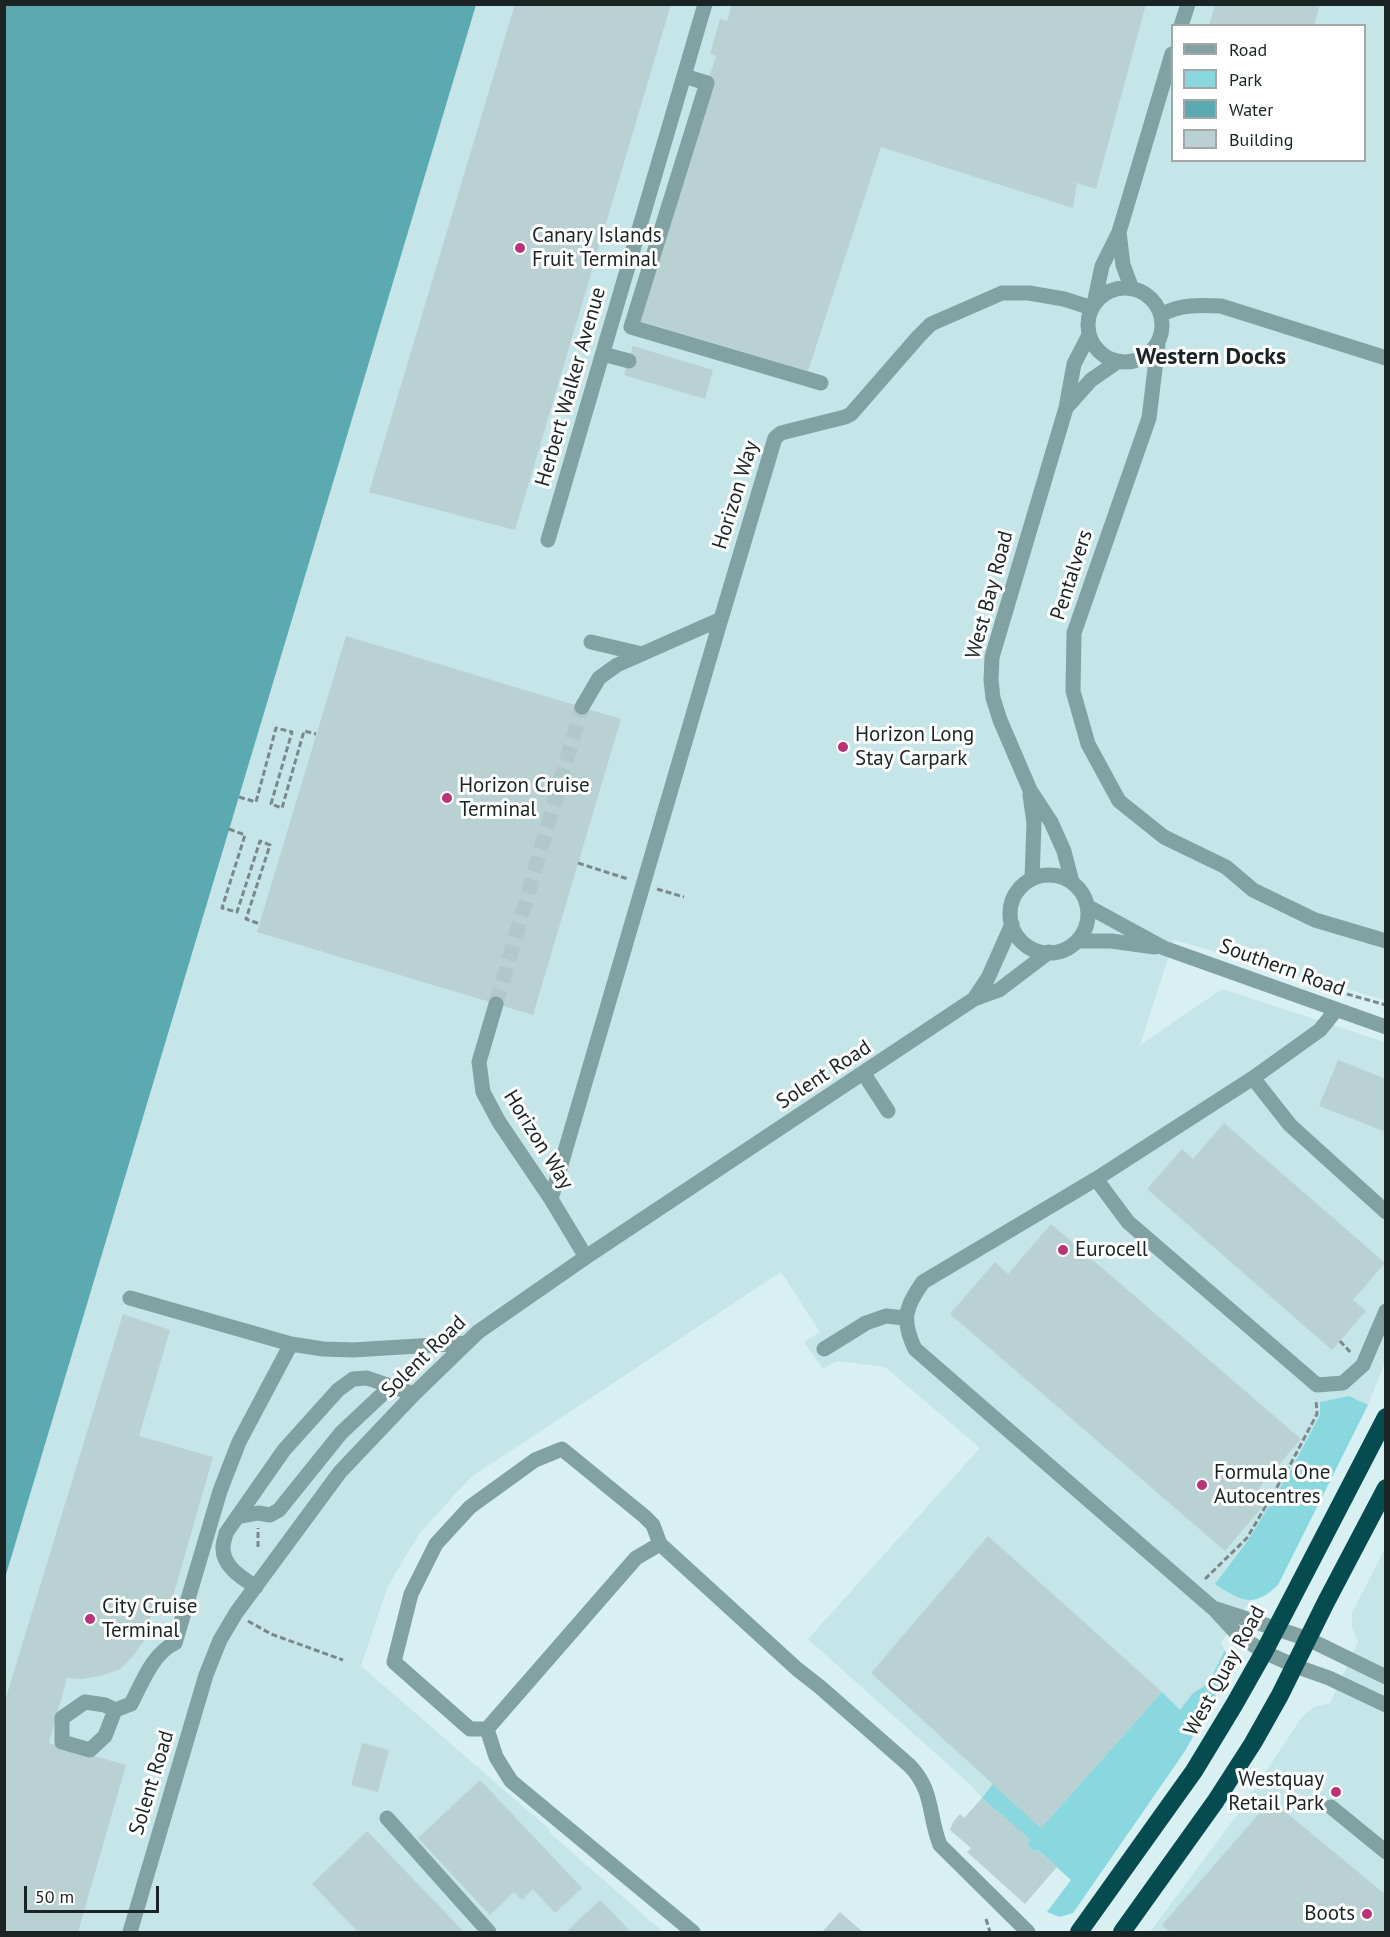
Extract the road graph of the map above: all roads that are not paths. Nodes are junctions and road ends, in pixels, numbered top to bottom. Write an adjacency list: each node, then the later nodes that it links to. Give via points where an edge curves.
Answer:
1 (705, 4): 5 (street, Herbert Walker Avenue)
2 (1188, 4): 3 (street)
3 (1182, 24)
4 (1171, 61): 6 (street)
5 (684, 76): 12 (street, Herbert Walker Avenue); 16 (street, via 707,83 631,327)
6 (1119, 232): 7 (street, via 1123,265); 8 (street, via 1102,266)
7 (1132, 289): 8 (street, via 1111,291); 9 (street, via 1154,301)
8 (1093, 306): 10 (street); 19 (street, Horizon Way, via 1029,293 1002,293 931,324 851,414 775,438)
9 (1161, 315): 11 (street); 13 (street, via 1189,306 1221,306)
10 (1089, 336): 15 (street, via 1100,353); 17 (street, West Bay Road, via 1074,364)
11 (1158, 344): 15 (street, via 1141,360); 29 (street, Pentalvers, via 1149,418 1074,633 1073,691 1088,744 1119,801 1164,837 1226,867 1253,890 1315,920)
12 (603, 354): 14 (street); 18 (street, Herbert Walker Avenue)
13 (1386, 358)
14 (628, 361)
15 (1117, 362): 17 (street, West Bay Road, via 1091,380)
16 (821, 382)
17 (1066, 408): 23 (street, West Bay Road, via 992,657 991,680 999,720)
18 (548, 540)
19 (722, 619): 21 (street); 40 (street)
20 (591, 642): 21 (street)
21 (642, 654): 22 (street, via 599,678)
22 (582, 707)
23 (1029, 790): 24 (street, West Bay Road, via 1034,824); 25 (street, West Bay Road, via 1056,831)
24 (1032, 879): 25 (street, via 1052,875); 27 (street, via 1014,898)
25 (1072, 882): 26 (street)
26 (1088, 906): 28 (street, via 1088,919); 30 (street, Southern Road)
27 (1012, 924): 31 (street, via 1026,944); 32 (street, Solent Road)
28 (1077, 941): 30 (street, Southern Road); 31 (street)
29 (1386, 941)
30 (1164, 948): 34 (street, Southern Road)
31 (1049, 952): 32 (street, Solent Road, via 999,990)
32 (975, 999): 36 (street, Solent Road)
33 (496, 1004): 40 (street, Horizon Way, via 479,1062 483,1092)
34 (1336, 1010): 35 (street, Southern Road); 37 (street, via 1320,1030)
35 (1386, 1026)
36 (864, 1074): 38 (street); 42 (street, Solent Road)
37 (1253, 1078): 39 (street); 41 (street, via 1290,1125)
38 (888, 1111)
39 (1096, 1179): 44 (street, via 1128,1222 1317,1384 1343,1383 1364,1365); 45 (street, via 923,1282)
40 (550, 1199): 42 (street, Horizon Way)
41 (1386, 1212)
42 (586, 1257): 46 (street, Solent Road)
43 (130, 1298): 47 (street)
44 (1386, 1311)
45 (905, 1318): 48 (street, via 886,1316 866,1323); 56 (street, via 915,1348)
46 (467, 1343): 47 (street, via 353,1350); 50 (street, Solent Road)
47 (291, 1344): 63 (street, via 239,1442 220,1491 175,1643 165,1648 131,1704)
48 (824, 1349)
49 (391, 1386): 50 (street); 53 (street, via 341,1433 279,1510 270,1515); 53 (street, via 368,1377 353,1379 338,1389 284,1450)
50 (414, 1394): 55 (street, Solent Road, via 340,1472)
51 (1386, 1417): 57 (highway, West Quay Road)
52 (1386, 1488): 58 (highway)
53 (237, 1517): 55 (street, via 222,1548 237,1575)
54 (660, 1544): 64 (street, via 636,1558); 64 (street, via 653,1525 644,1516 562,1449 535,1460 470,1508 436,1544 411,1594 394,1662 470,1729); 71 (street, via 920,1776 940,1845)
55 (255, 1587): 68 (street, Solent Road, via 220,1640 206,1675)
56 (1214, 1609): 57 (street); 59 (street, via 1238,1635)
57 (1276, 1628): 58 (street); 59 (highway, West Quay Road)
58 (1308, 1639): 60 (highway); 61 (street)
59 (1264, 1652): 60 (street); 72 (highway, West Quay Road, via 1194,1771)
60 (1295, 1666): 62 (street); 73 (highway, via 1215,1802)
61 (1386, 1677)
62 (1386, 1705)
63 (115, 1710)
64 (487, 1729): 70 (street, via 496,1757 511,1781)
65 (1331, 1807): 67 (street)
66 (387, 1818): 69 (street)
67 (1386, 1852)
68 (130, 1932)
69 (489, 1932)
70 (693, 1932)
71 (1028, 1932)
72 (1079, 1932)
73 (1122, 1932)

